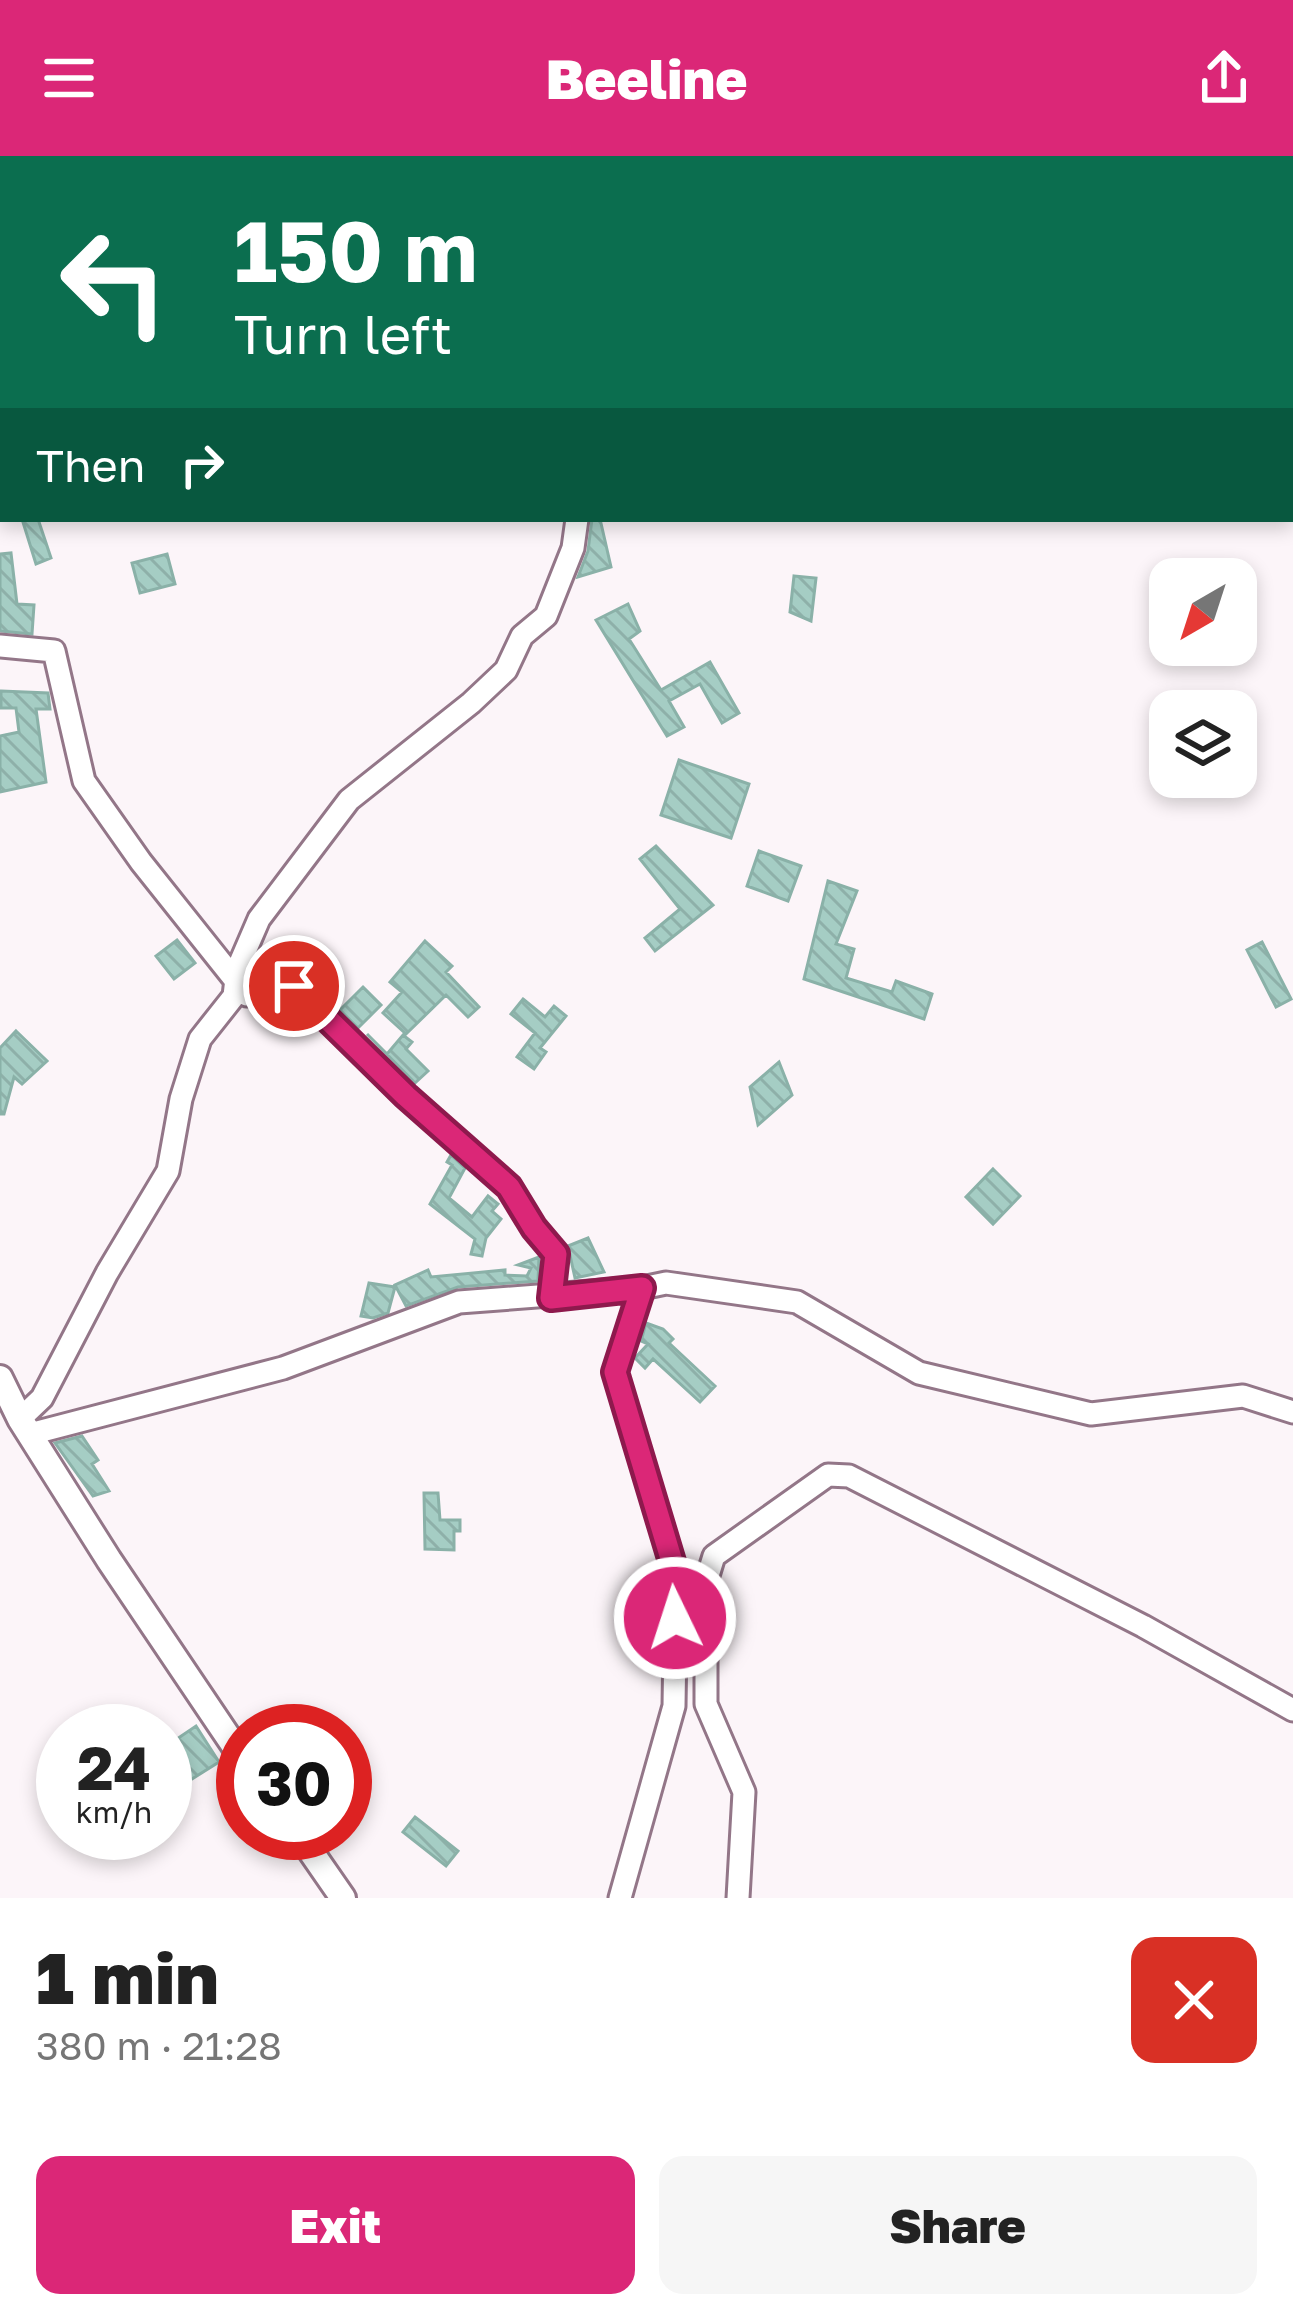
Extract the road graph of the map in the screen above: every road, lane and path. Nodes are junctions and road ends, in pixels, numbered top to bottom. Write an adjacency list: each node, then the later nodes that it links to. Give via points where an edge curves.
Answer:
1 (577, 522): 3 (street, via 546,616 522,636 506,670 349,800 259,919)
2 (0, 646): 3 (street, via 54,651 84,782)
3 (236, 981): 5 (street, via 247,995 294,986 509,1187 556,1254); 8 (street, via 234,996 200,1040 169,1171 42,1399)
4 (642, 1288): 5 (street); 7 (street, via 666,1283 797,1302 919,1373 1091,1414 1244,1396); 11 (street, via 615,1372 676,1575)
5 (551, 1298): 8 (street, via 459,1303 283,1368)
6 (0, 1378): 8 (main road)
7 (1293, 1412)
8 (17, 1424): 12 (main road)
9 (706, 1695): 10 (street, via 706,1582 714,1556 828,1475 849,1476); 11 (street); 16 (street, via 744,1792)
10 (1293, 1710)
11 (671, 1714): 15 (street)
12 (216, 1720)
13 (317, 1860): 14 (main road)
14 (344, 1898)
15 (620, 1898)
16 (738, 1898)

